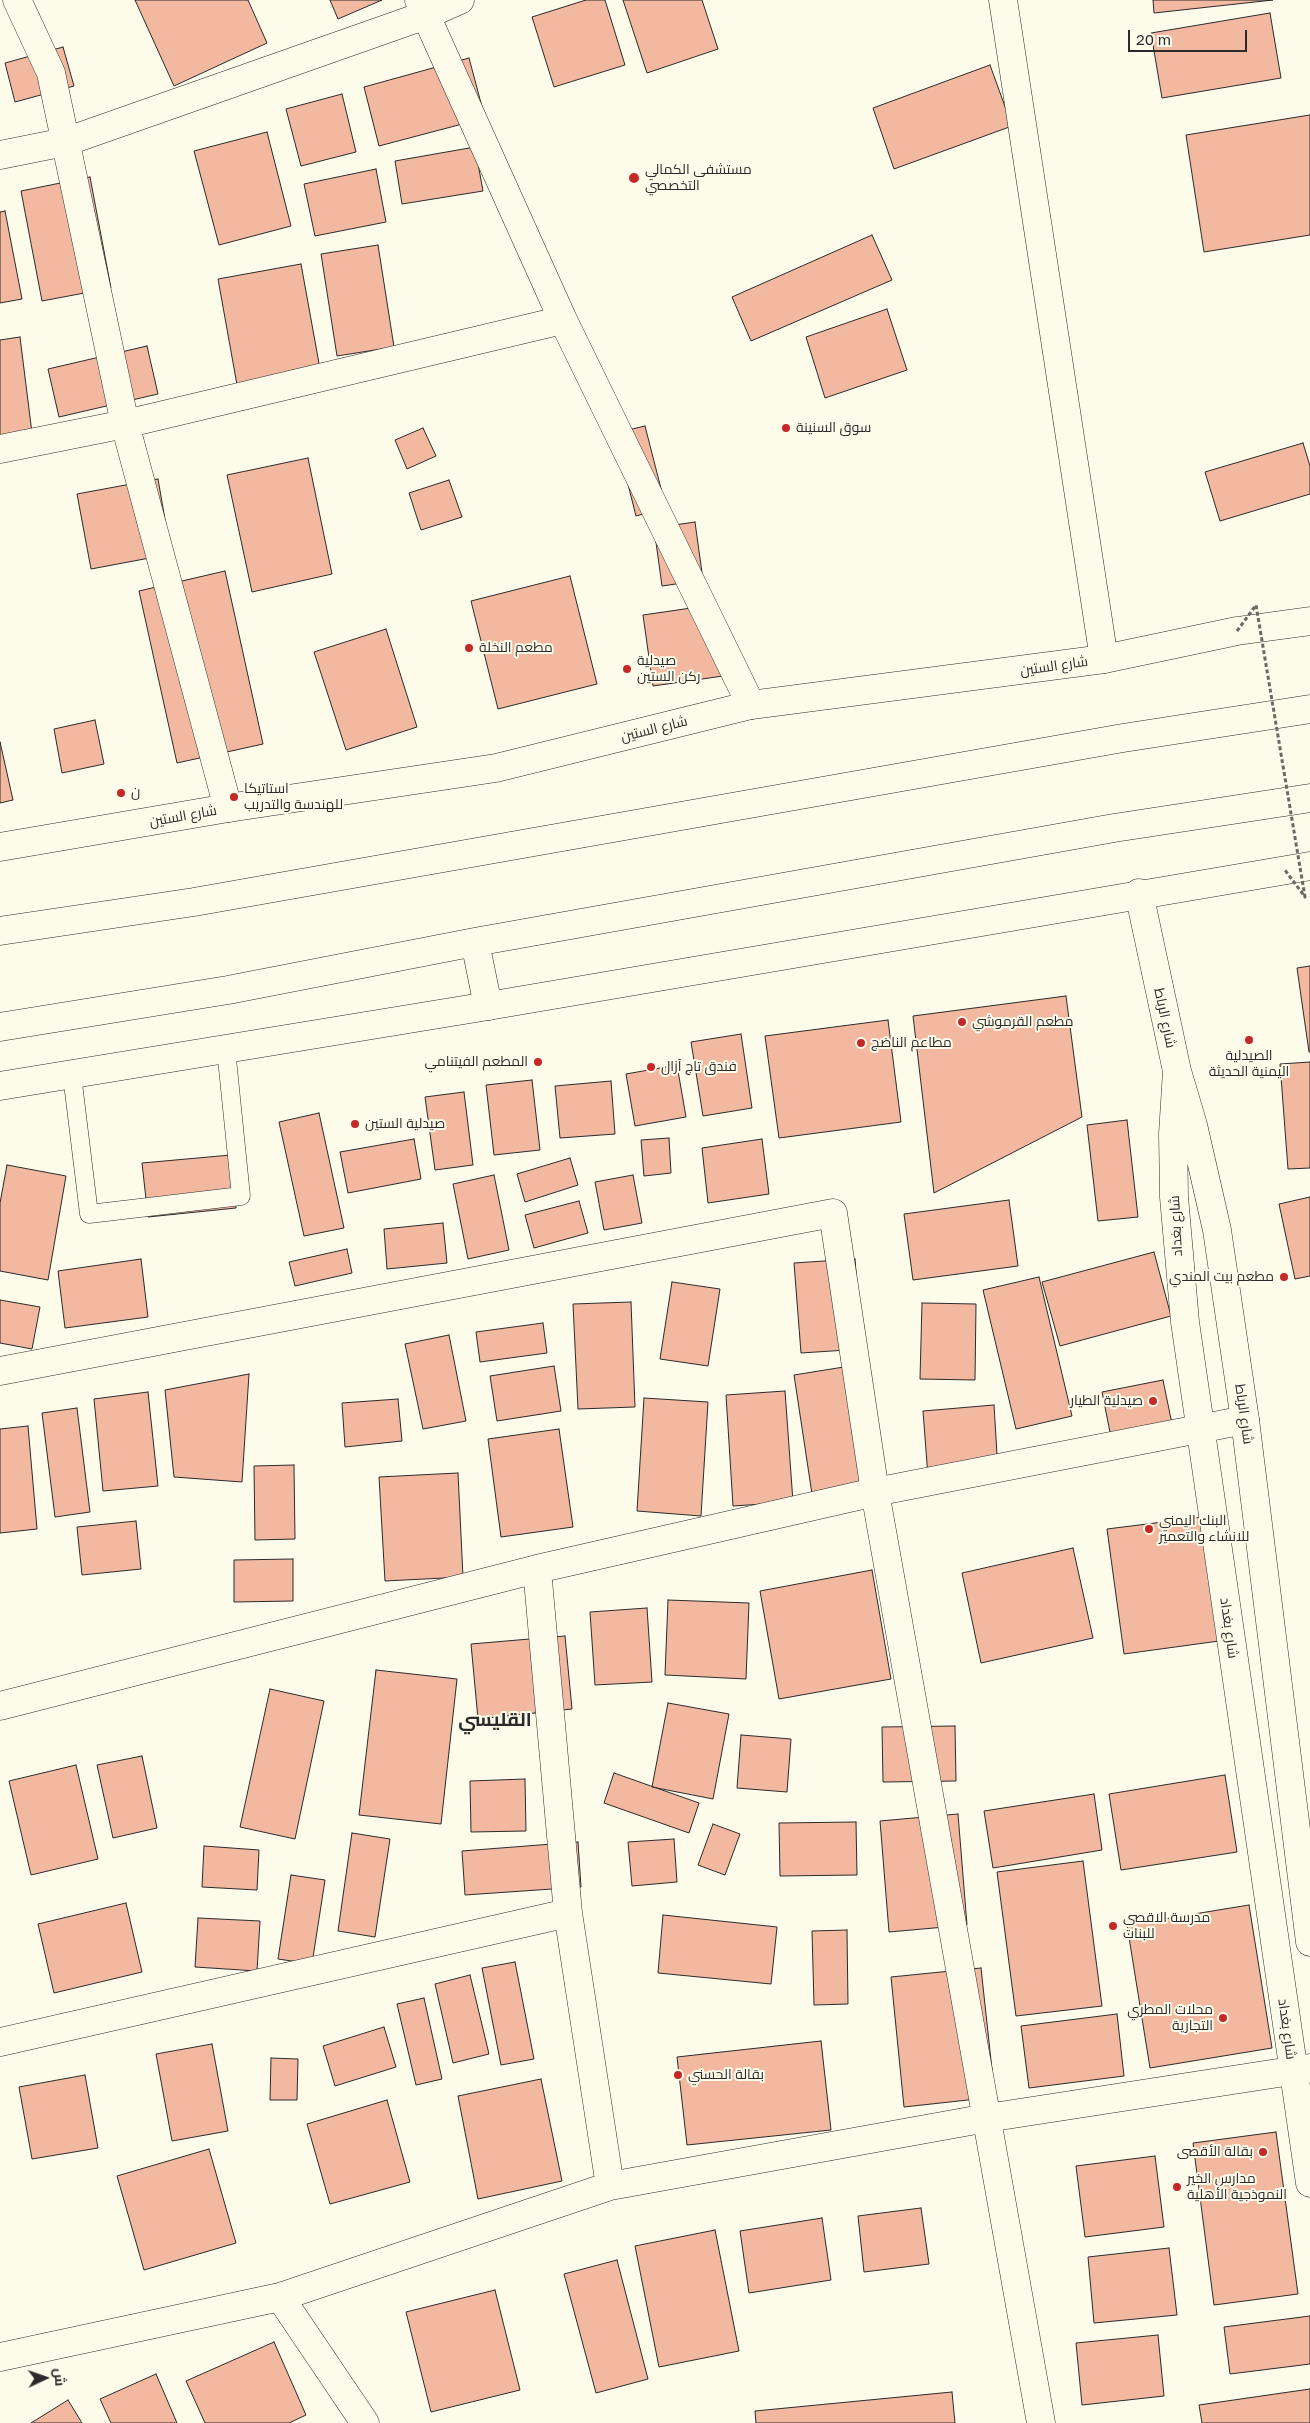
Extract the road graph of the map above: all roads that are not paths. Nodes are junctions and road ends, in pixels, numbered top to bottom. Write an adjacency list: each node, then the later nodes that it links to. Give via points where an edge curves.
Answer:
1 (17, 0): 5 (main road, via 51,73)
2 (460, 0): 4 (main road)
3 (1002, 0): 11 (main road)
4 (422, 7): 5 (main road); 7 (main road)
5 (65, 142): 6 (main road); 8 (main road)
6 (0, 155)
7 (563, 320): 8 (main road); 12 (main road)
8 (125, 424): 9 (main road); 15 (main road)
9 (0, 449)
10 (1310, 621): 11 (main road, شارع الستين)
11 (1104, 659): 12 (main road, شارع الستين)
12 (752, 706): 15 (main road, شارع الستين, via 496,768)
13 (1310, 709): 19 (main road, via 1104,742 194,902)
14 (1310, 798): 20 (main road, via 1114,828)
15 (228, 808): 16 (main road, شارع الستين)
16 (0, 847)
17 (1298, 868): 18 (main road)
18 (1138, 893): 21 (main road); 24 (main road, شارع الرباط)
19 (0, 931)
20 (475, 942): 21 (main road); 22 (main road, via 228,990)
21 (488, 1006): 23 (main road)
22 (0, 1027)
23 (226, 1049): 25 (main road); 25 (lane, via 241,1196 89,1214)
24 (1177, 1071): 28 (main road, شارع الرباط, via 1194,1125 1217,1230); 29 (main road, شارع بغداد, via 1173,1143 1177,1251)
25 (72, 1074): 26 (main road)
26 (0, 1086)
27 (0, 1371): 30 (main road, via 833,1213)
28 (1245, 1420): 29 (main road); 33 (main road, شارع الرباط)
29 (1200, 1428): 30 (main road); 37 (main road, شارع بغداد)
30 (875, 1492): 31 (main road); 38 (main road)
31 (537, 1570): 32 (main road); 34 (main road)
32 (0, 1706)
33 (1307, 1889): 35 (main road, شارع الرباط)
34 (568, 1914): 36 (main road); 40 (main road)
35 (1310, 1942)
36 (0, 2042)
37 (1302, 2070): 38 (main road); 39 (main road, شارع بغداد)
38 (987, 2118): 40 (main road); 44 (main road)
39 (1310, 2183)
40 (610, 2186): 41 (main road)
41 (280, 2297): 42 (main road); 43 (main road)
42 (0, 2357)
43 (365, 2423)
44 (1041, 2423)

